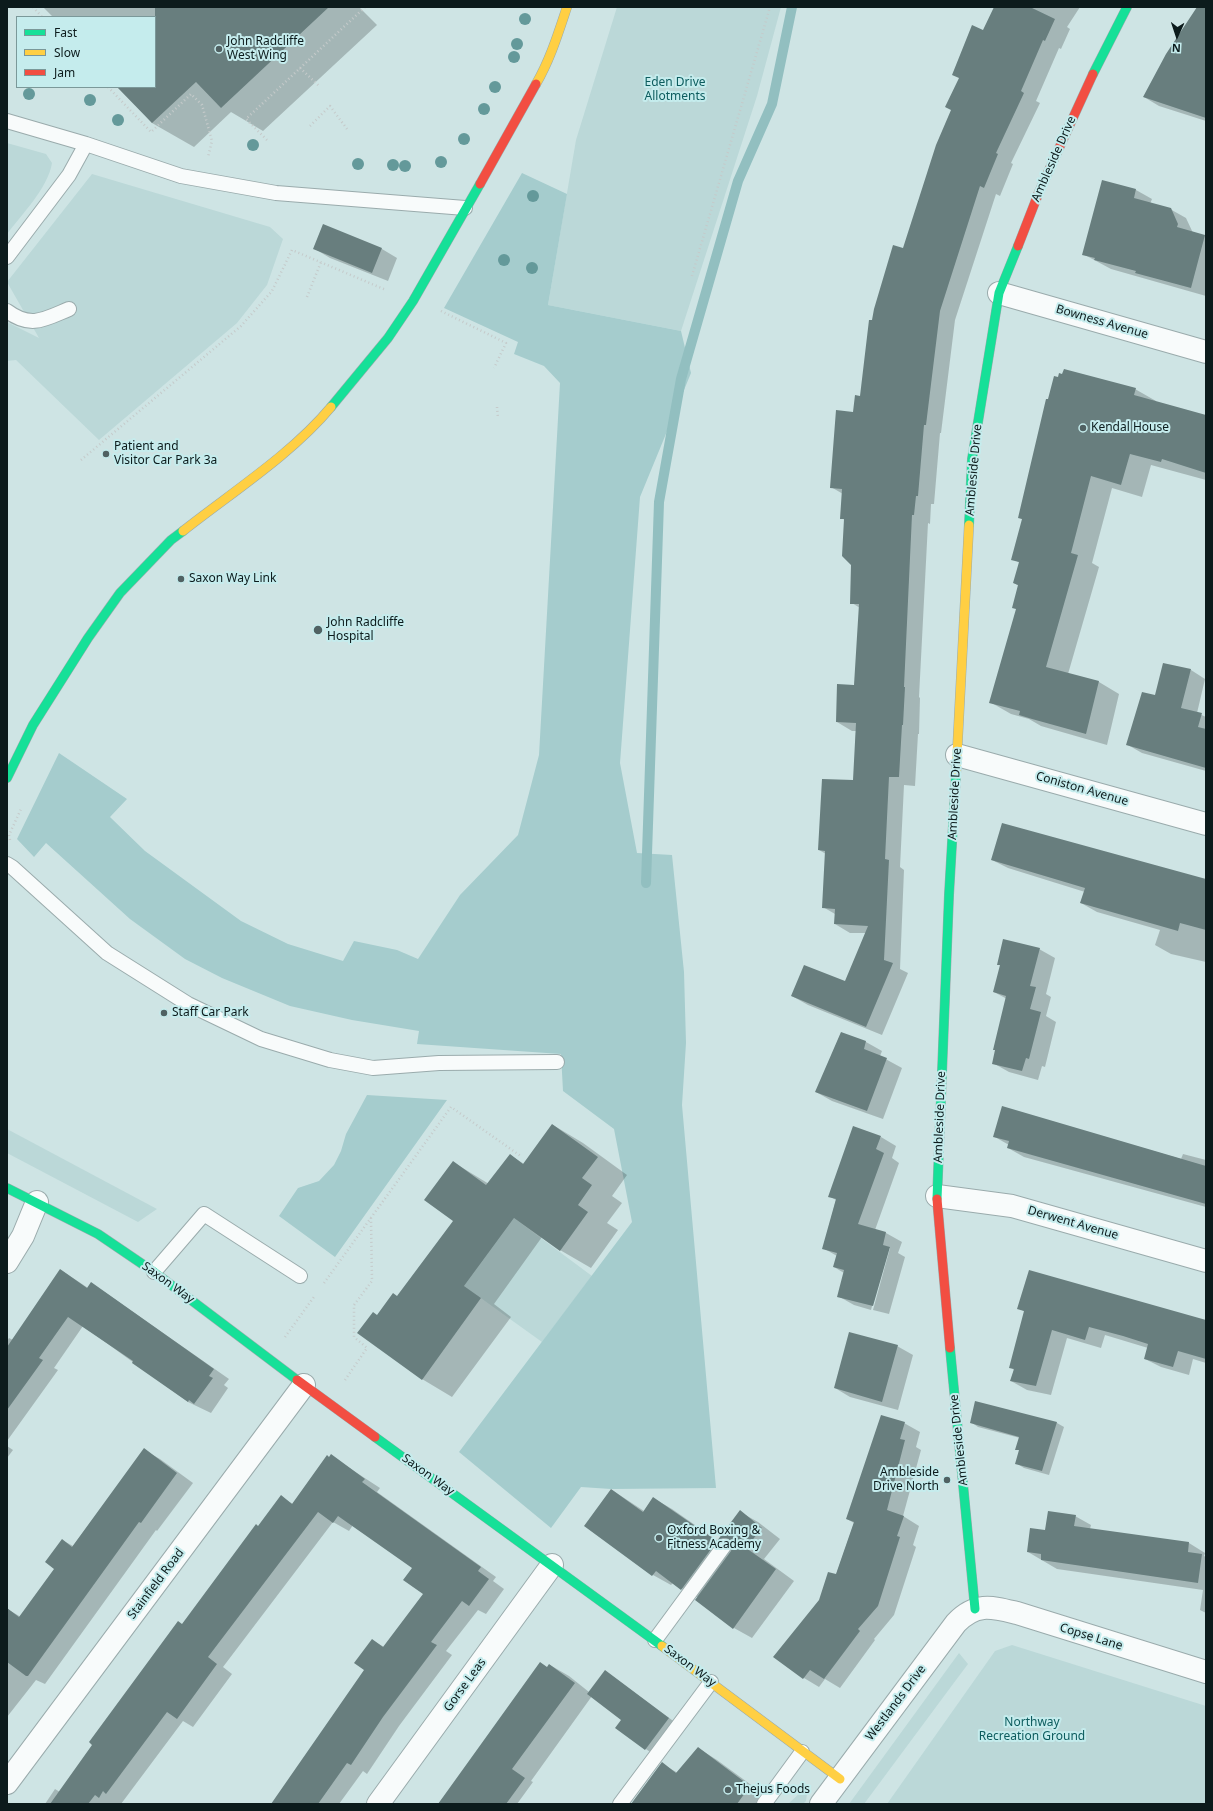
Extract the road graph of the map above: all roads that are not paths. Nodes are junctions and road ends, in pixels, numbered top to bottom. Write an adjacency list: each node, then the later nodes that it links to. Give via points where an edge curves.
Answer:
1 (567, 7): 5 (street, via 544,70)
2 (1127, 7): 7 (street, Ambleside Drive, via 1088,83 1039,192)
3 (7, 121): 4 (lane)
4 (86, 144): 5 (lane, via 181,176 276,193); 6 (lane, via 69,175)
5 (465, 208): 12 (street, via 413,301 388,338 319,421 290,448 171,540 120,593 46,702)
6 (7, 257)
7 (999, 293): 10 (street, Bowness Avenue); 11 (street, Ambleside Drive, via 972,459)
8 (69, 309): 9 (lane, via 33,322 23,320)
9 (7, 311)
10 (1206, 352)
11 (957, 754): 13 (street, Coniston Avenue); 17 (street, Ambleside Drive)
12 (7, 778)
13 (1206, 824)
14 (7, 864): 15 (lane, via 107,952 188,1004 261,1040 330,1060 373,1068 439,1063)
15 (557, 1062)
16 (7, 1188): 18 (street, Saxon Way)
17 (937, 1196): 19 (street, Derwent Avenue, via 1012,1206); 26 (street, Ambleside Drive)
18 (37, 1202): 20 (street, via 23,1236); 21 (street, Saxon Way, via 98,1234)
19 (1206, 1261)
20 (7, 1262)
21 (154, 1272): 22 (lane, via 204,1214); 23 (street, Saxon Way)
22 (300, 1276)
23 (304, 1385): 25 (street, Saxon Way); 32 (street, Stainfield Road)
24 (724, 1546): 27 (lane)
25 (552, 1565): 27 (street, Saxon Way); 33 (street, Gorse Leas)
26 (976, 1608): 28 (street, Copse Lane, via 997,1608 1017,1613); 31 (street, Westlands Drive, via 964,1614 956,1623)
27 (655, 1640): 29 (street, Saxon Way)
28 (1206, 1672)
29 (710, 1682): 30 (street, Saxon Way); 34 (lane)
30 (802, 1752): 31 (street, Saxon Way); 35 (lane)
31 (840, 1779): 36 (street, Westlands Drive)
32 (7, 1783)
33 (378, 1804)
34 (620, 1804)
35 (764, 1804)
36 (821, 1804)

